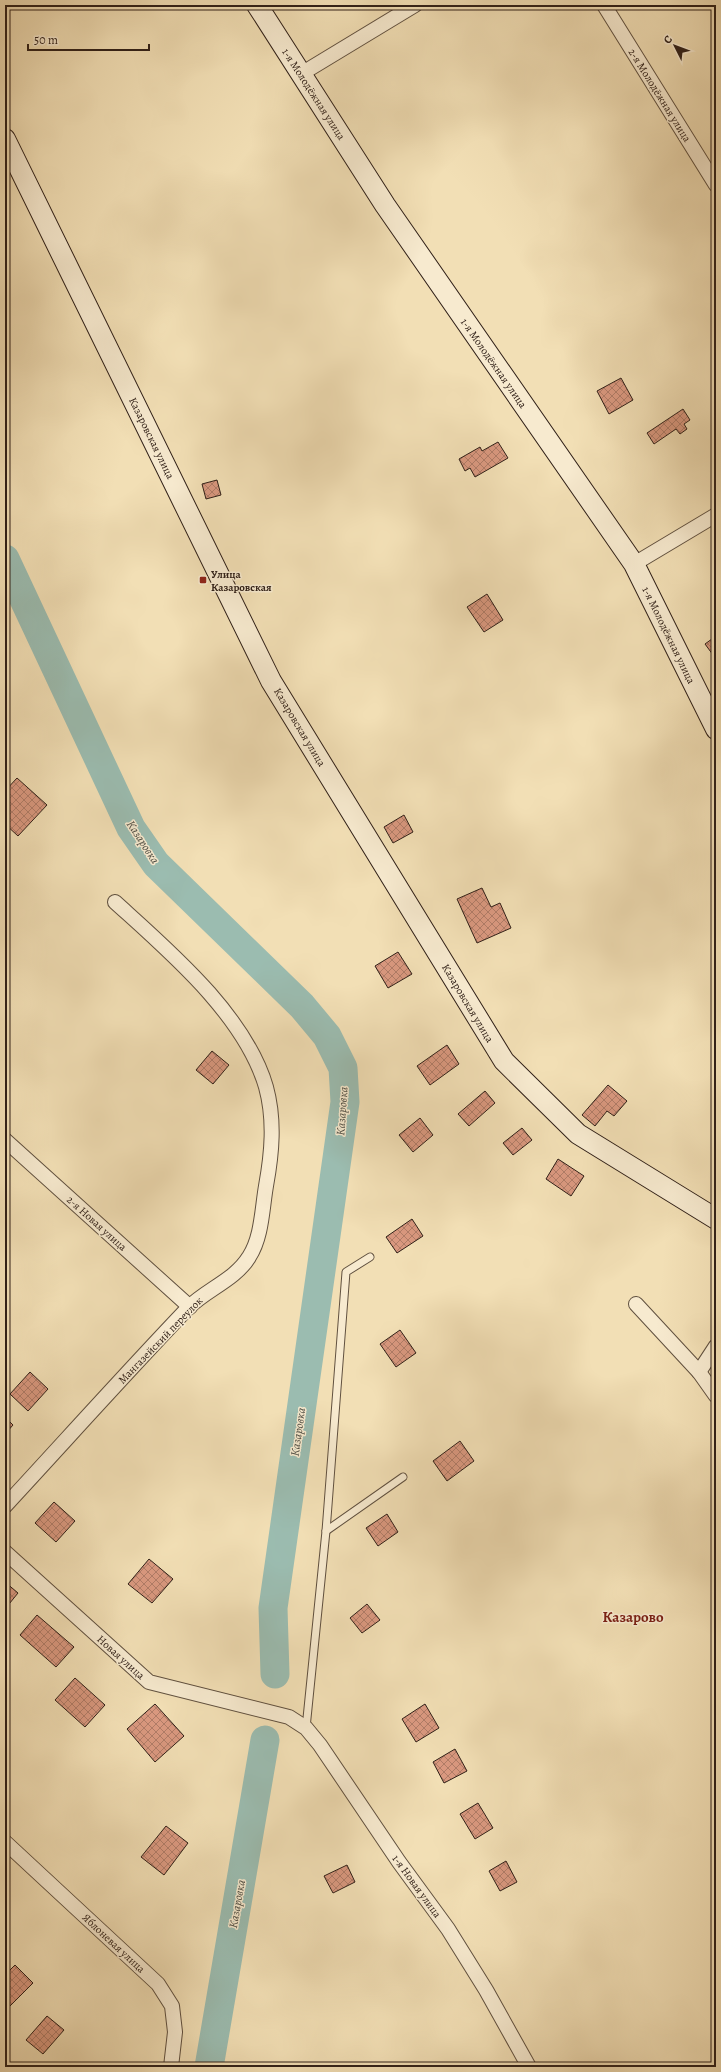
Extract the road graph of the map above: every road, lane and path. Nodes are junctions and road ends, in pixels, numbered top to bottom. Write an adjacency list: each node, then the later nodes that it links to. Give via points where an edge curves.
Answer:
1 (257, 5): 4 (street, 1-я Молодёжная улица)
2 (415, 5): 4 (street)
3 (604, 5): 6 (street, 2-я Молодёжная улица)
4 (301, 74): 8 (street, 1-я Молодёжная улица, via 385,205)
5 (5, 139): 12 (street, Казаровская улица, via 272,680 504,1061 578,1134)
6 (716, 185)
7 (716, 515): 8 (street)
8 (634, 564): 9 (street, 1-я Молодёжная улица)
9 (716, 729)
10 (114, 902): 15 (street, Мангазейский переулок, via 191,971 239,1032 266,1087 273,1151 257,1240 241,1269)
11 (5, 1140): 15 (street, 2-я Новая улица)
12 (716, 1219)
13 (370, 1257): 21 (lane, via 346,1272)
14 (636, 1304): 17 (street)
15 (190, 1307): 20 (street, Мангазейский переулок)
16 (716, 1346): 17 (street)
17 (699, 1372): 18 (street)
18 (716, 1396)
19 (403, 1477): 21 (lane)
20 (5, 1506)
21 (326, 1531): 24 (lane)
22 (5, 1552): 23 (street, Новая улица, via 149,1682)
23 (289, 1717): 24 (street, 1-я Новая улица)
24 (306, 1728): 27 (street, 1-я Новая улица, via 448,1929)
25 (5, 1842): 26 (street, Яблоневая улица, via 158,1984 172,2006 175,2032)
26 (171, 2067)
27 (529, 2067)

